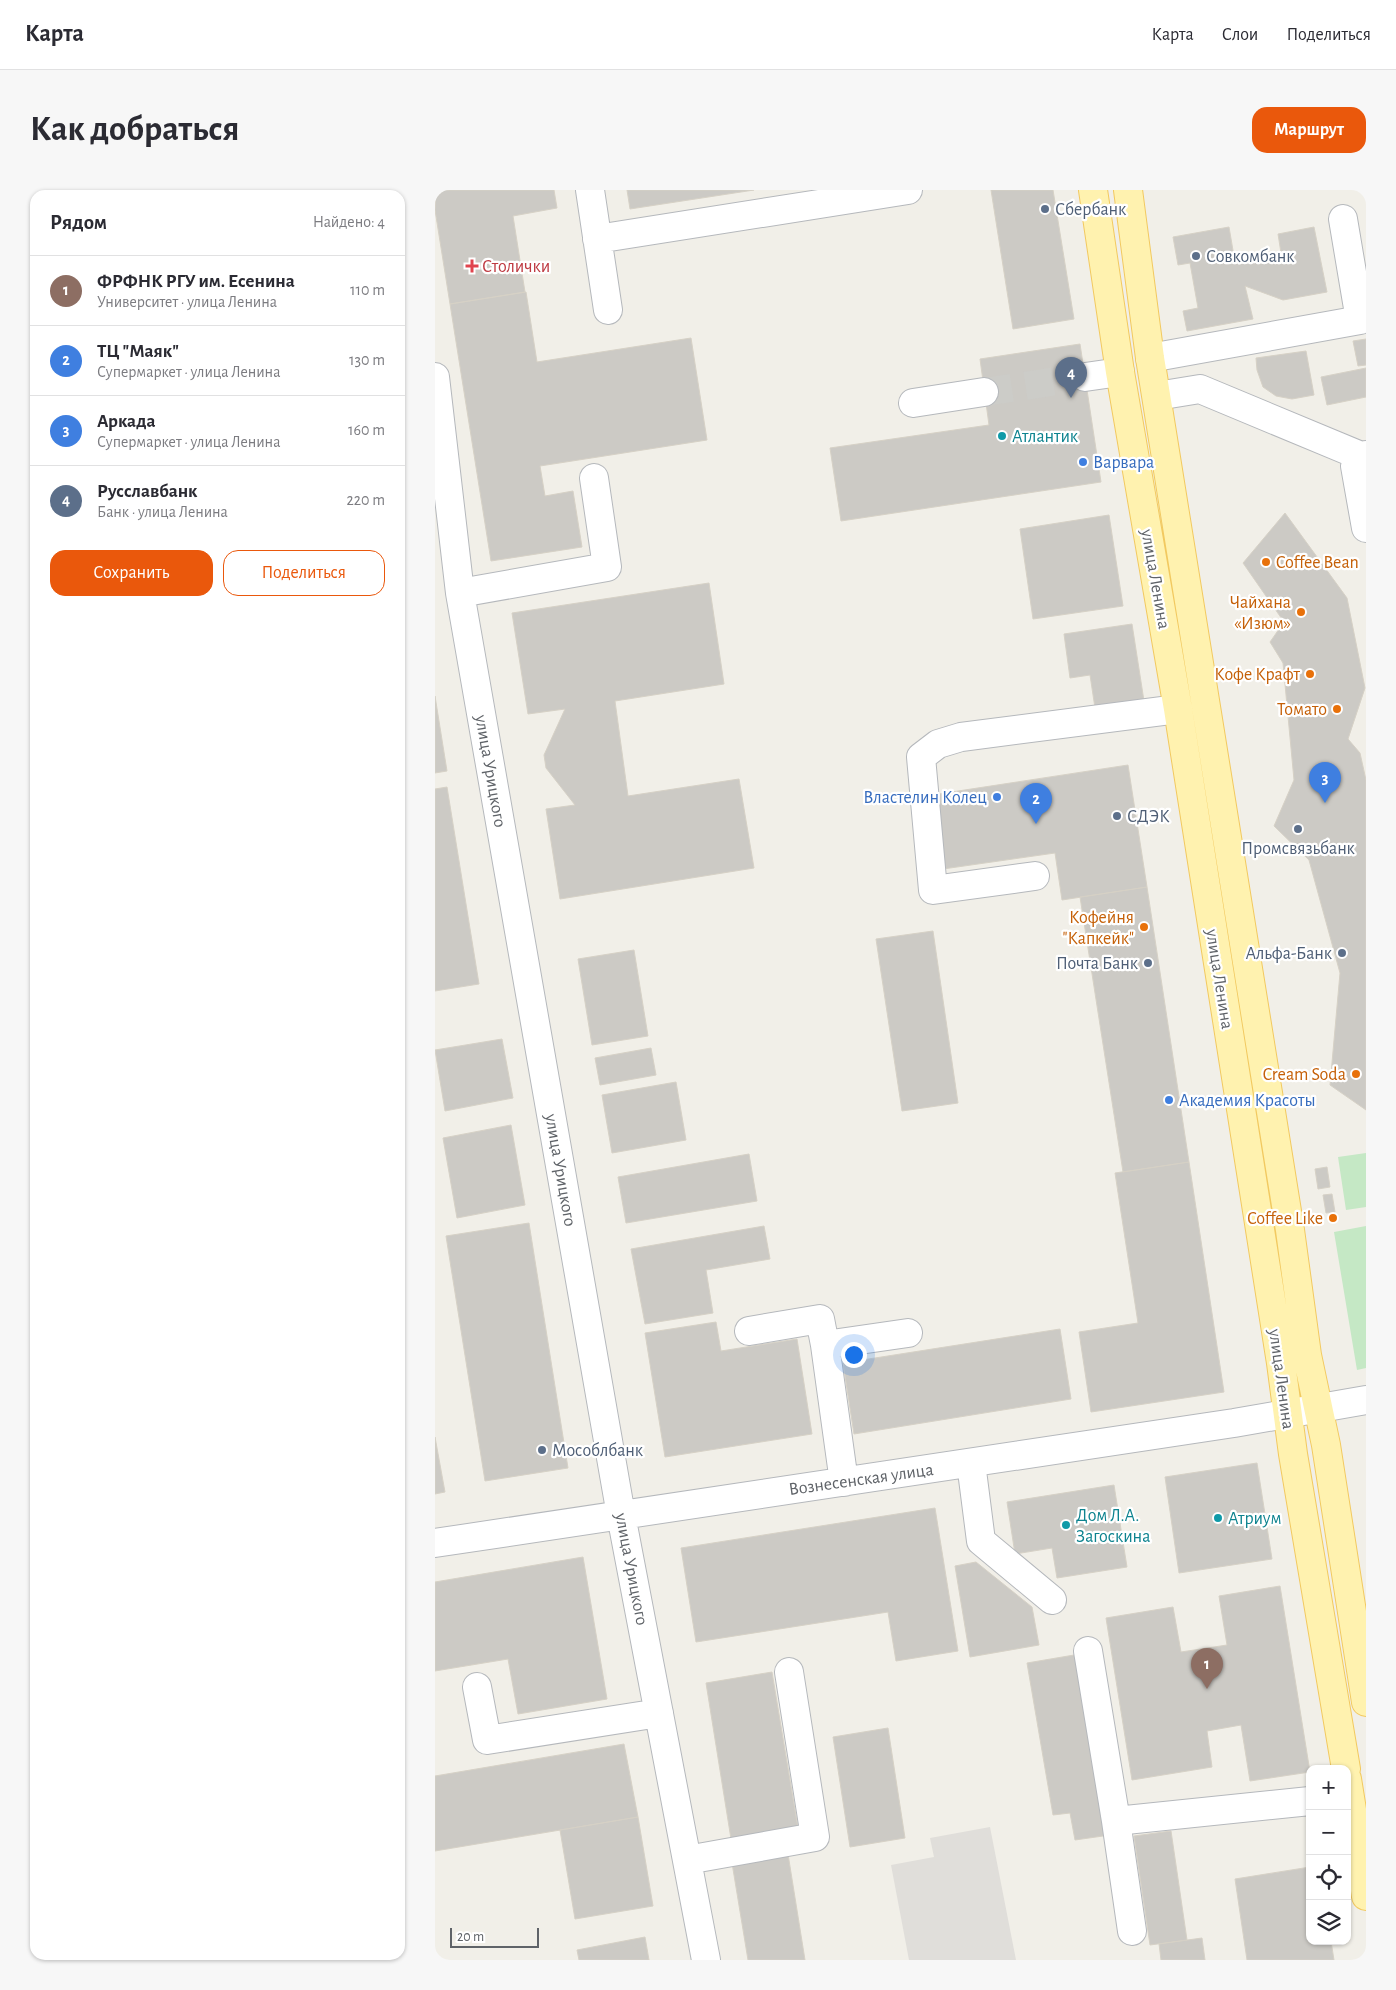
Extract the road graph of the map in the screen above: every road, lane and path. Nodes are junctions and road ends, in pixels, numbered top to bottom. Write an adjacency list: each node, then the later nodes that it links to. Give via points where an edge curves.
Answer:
1 (589, 190): 6 (street)
2 (908, 190): 6 (street)
3 (1093, 190): 9 (main road, улица Ленина)
4 (1128, 190): 8 (main road, улица Ленина)
5 (1343, 219): 8 (street, via 1360,320)
6 (597, 239): 7 (street)
7 (607, 310)
8 (1150, 358): 13 (main road, улица Ленина)
9 (1120, 372): 11 (street); 19 (main road, улица Ленина)
10 (435, 377): 18 (street, улица Урицкого)
11 (1085, 377)
12 (984, 392): 14 (street)
13 (1157, 396): 15 (street, via 1200,389); 25 (main road, улица Ленина, via 1290,1230 1307,1356)
14 (913, 403)
15 (1363, 455): 17 (street, via 1355,466)
16 (594, 478): 18 (street, via 607,567)
17 (1366, 528)
18 (460, 593): 29 (street, улица Урицкого)
19 (1178, 709): 20 (street, via 961,737 938,744 921,757 933,890); 26 (main road, улица Ленина)
20 (1035, 876)
21 (749, 1331): 23 (street, via 820,1319)
22 (908, 1332): 23 (street)
23 (825, 1345): 28 (street)
24 (1366, 1400): 25 (street, Вознесенская улица)
25 (1318, 1409): 26 (street, Вознесенская улица); 34 (main road, улица Ленина)
26 (1287, 1413): 27 (street, Вознесенская улица); 38 (main road, улица Ленина)
27 (971, 1463): 28 (street, Вознесенская улица); 31 (street, via 981,1541)
28 (844, 1482): 29 (street, Вознесенская улица)
29 (621, 1515): 30 (street, Вознесенская улица); 37 (street, улица Урицкого)
30 (435, 1543)
31 (1052, 1600)
32 (1088, 1651): 41 (street)
33 (789, 1672): 42 (street, via 815,1837)
34 (1364, 1675): 36 (main road, улица Ленина)
35 (477, 1687): 37 (street, via 487,1740)
36 (1366, 1702)
37 (659, 1713): 42 (street, улица Урицкого)
38 (1344, 1765)
39 (1306, 1801): 41 (street)
40 (1351, 1808): 43 (main road, улица Ленина)
41 (1116, 1821): 44 (street)
42 (687, 1860): 45 (street, улица Урицкого)
43 (1366, 1896)
44 (1132, 1931)
45 (706, 1960)

